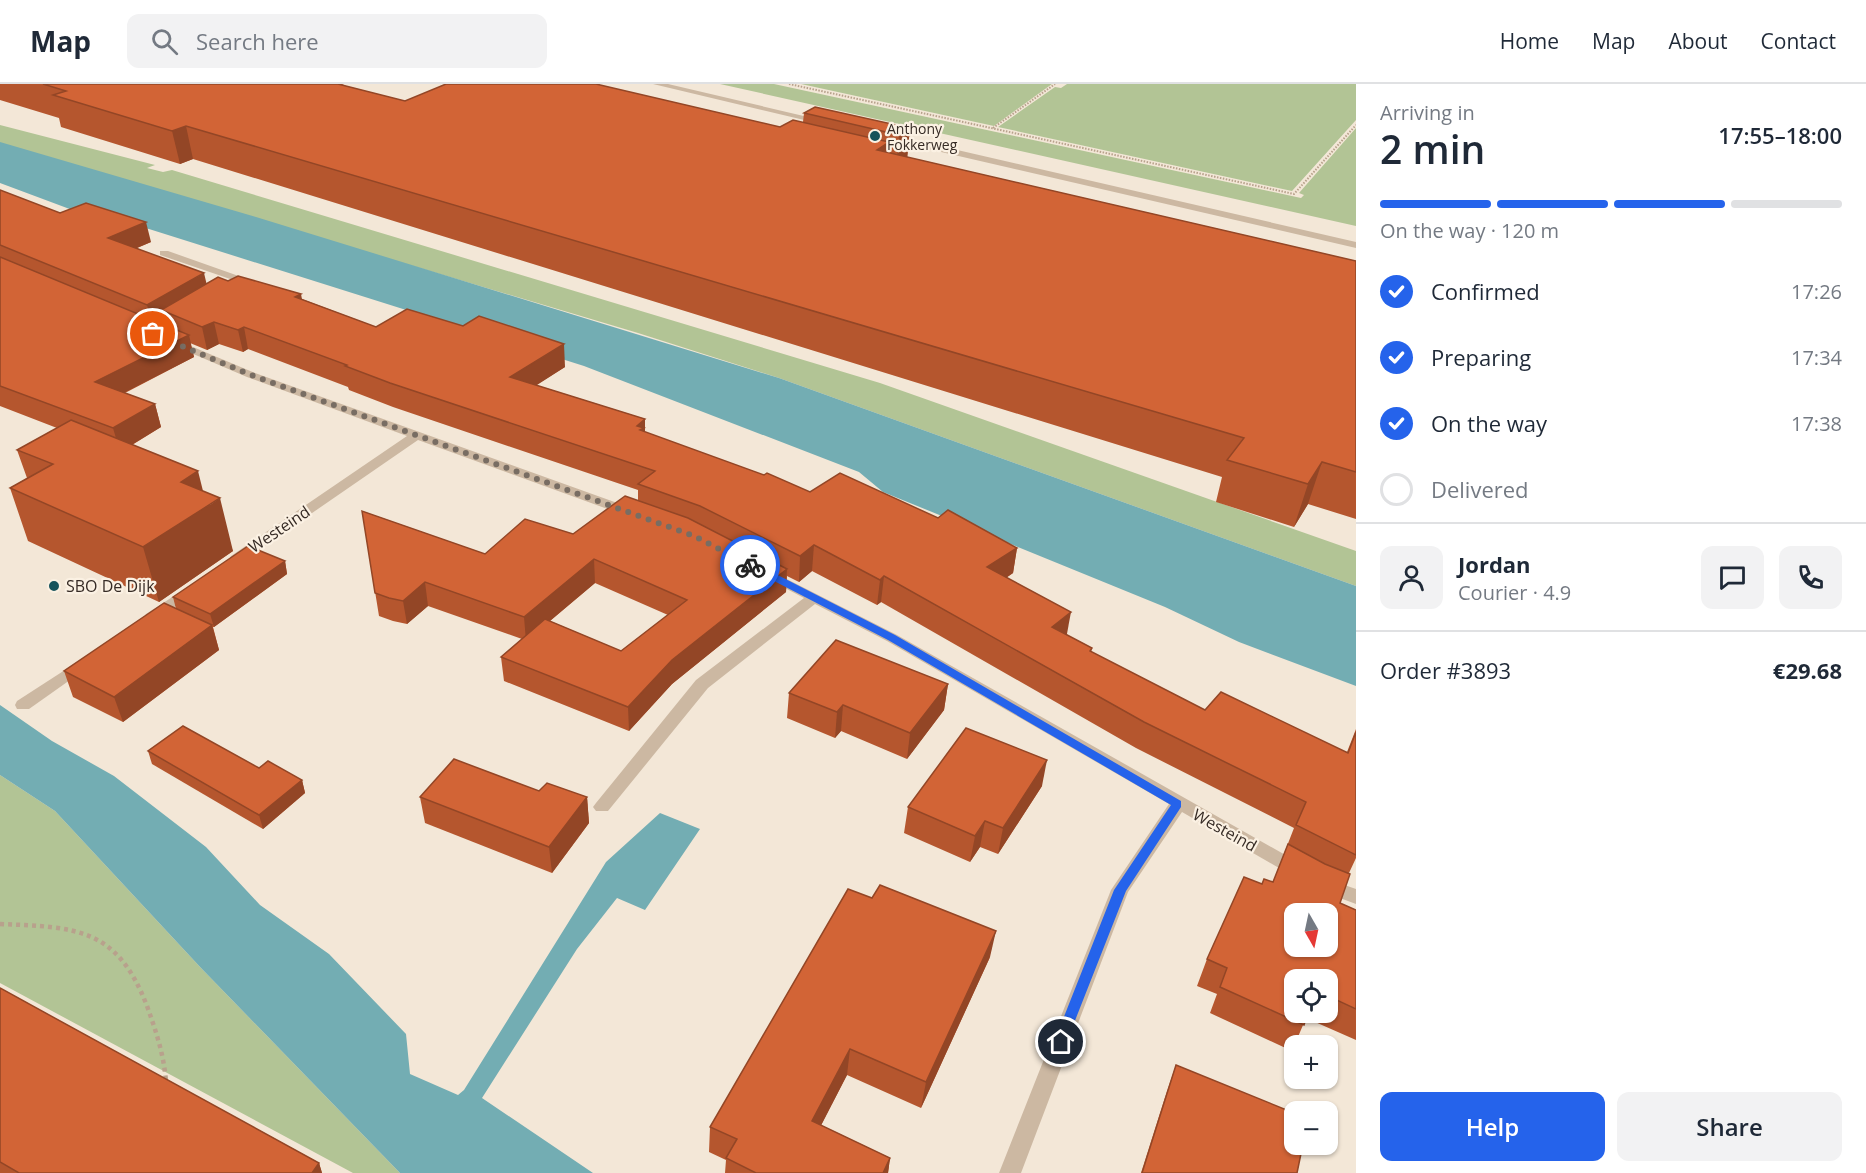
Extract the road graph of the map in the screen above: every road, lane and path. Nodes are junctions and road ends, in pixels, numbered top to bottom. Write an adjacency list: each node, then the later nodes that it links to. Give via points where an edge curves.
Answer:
1 (657, 84): 4 (street)
2 (789, 84): 8 (path)
3 (1055, 84): 8 (path)
4 (811, 119): 5 (street); 7 (street)
5 (834, 124)
6 (1356, 125): 8 (path, via 1294,194)
7 (793, 128)
8 (993, 129)
9 (879, 135): 10 (street)
10 (1356, 245)
11 (164, 253): 12 (street, via 245,280)
12 (224, 292)
13 (164, 338): 14 (street, via 251,375)
14 (417, 435): 15 (street); 17 (street, Westeind)
15 (638, 516)
16 (754, 567): 19 (street, Westeind)
17 (220, 570)
18 (200, 583): 20 (street)
19 (814, 598): 23 (street, Westeind, via 892,638); 24 (street, via 702,684)
20 (141, 624)
21 (92, 657): 22 (street)
22 (23, 705)
23 (1178, 804): 25 (street, Westeind, via 1321,884); 30 (street, via 1120,890)
24 (602, 807)
25 (1356, 897)
26 (0, 924): 28 (path, via 42,926 80,934 114,949 136,977 164,1052)
27 (156, 1077): 28 (path)
28 (166, 1082): 29 (path)
29 (176, 1088)
30 (1010, 1173)

